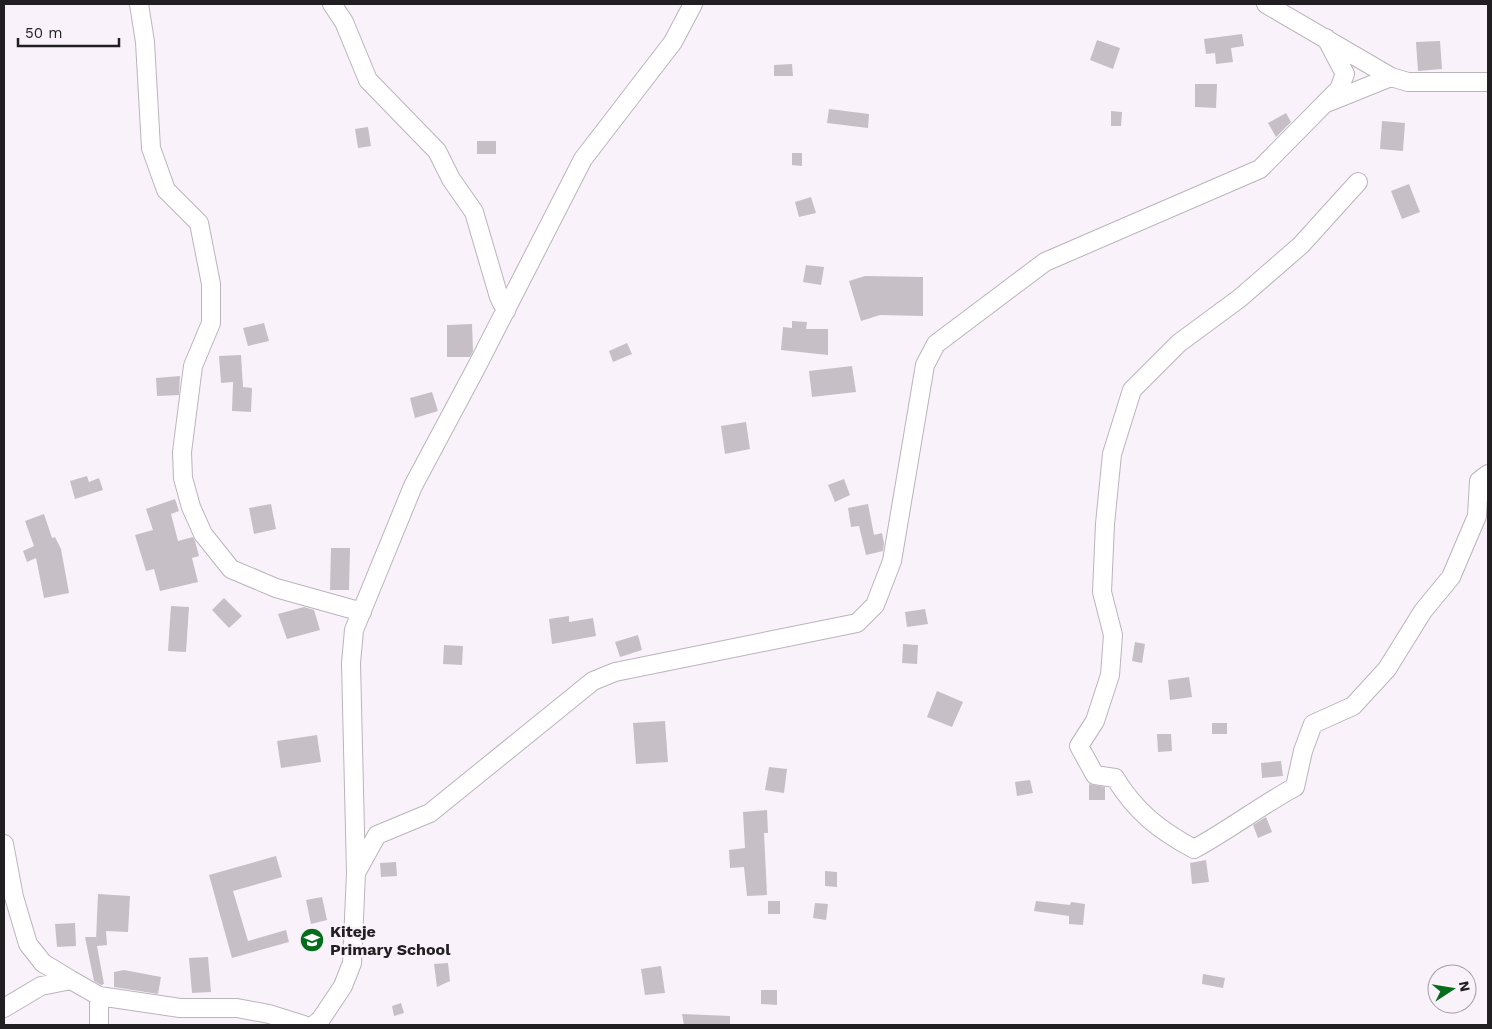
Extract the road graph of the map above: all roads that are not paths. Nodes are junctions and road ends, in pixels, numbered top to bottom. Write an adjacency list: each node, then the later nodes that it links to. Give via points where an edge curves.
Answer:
1 (139, 4): 12 (street, via 145,42 152,148 166,190 199,223 211,284 211,323 194,366 182,452 183,478 191,507 203,534 231,569 276,588)
2 (332, 4): 10 (street, via 344,22 368,80 437,151 451,179 474,212)
3 (693, 4): 10 (street, via 673,42 583,159)
4 (1266, 4): 5 (street)
5 (1326, 38): 6 (street); 8 (street, via 1345,74 1339,89)
6 (1391, 77): 7 (street, via 1408,82); 8 (street)
7 (1488, 82)
8 (1325, 104): 14 (street, via 1260,169 1045,262 936,344 924,365 892,561 875,605 857,622 615,672 593,681 430,813 377,835)
9 (1358, 182): 11 (street, via 1301,245 1240,298 1179,343 1132,390 1112,454 1105,524 1102,592 1113,635 1110,675 1095,721 1079,746 1095,775 1115,778 1128,800 1160,830 1194,849 1295,787 1313,724 1353,706 1387,669 1422,611 1451,577 1477,516 1479,481)
10 (506, 311): 12 (street, via 413,486)
11 (1488, 474)
12 (362, 612): 14 (street, via 354,630 350,663)
13 (4, 844): 15 (street, via 14,897 28,944 44,962)
14 (356, 873): 20 (street, via 352,963 343,986)
15 (71, 980): 16 (street); 17 (street, via 41,986)
16 (99, 996): 18 (street); 19 (street, via 180,1008 237,1008)
17 (4, 1008)
18 (99, 1025)
19 (304, 1025)
20 (314, 1025)

